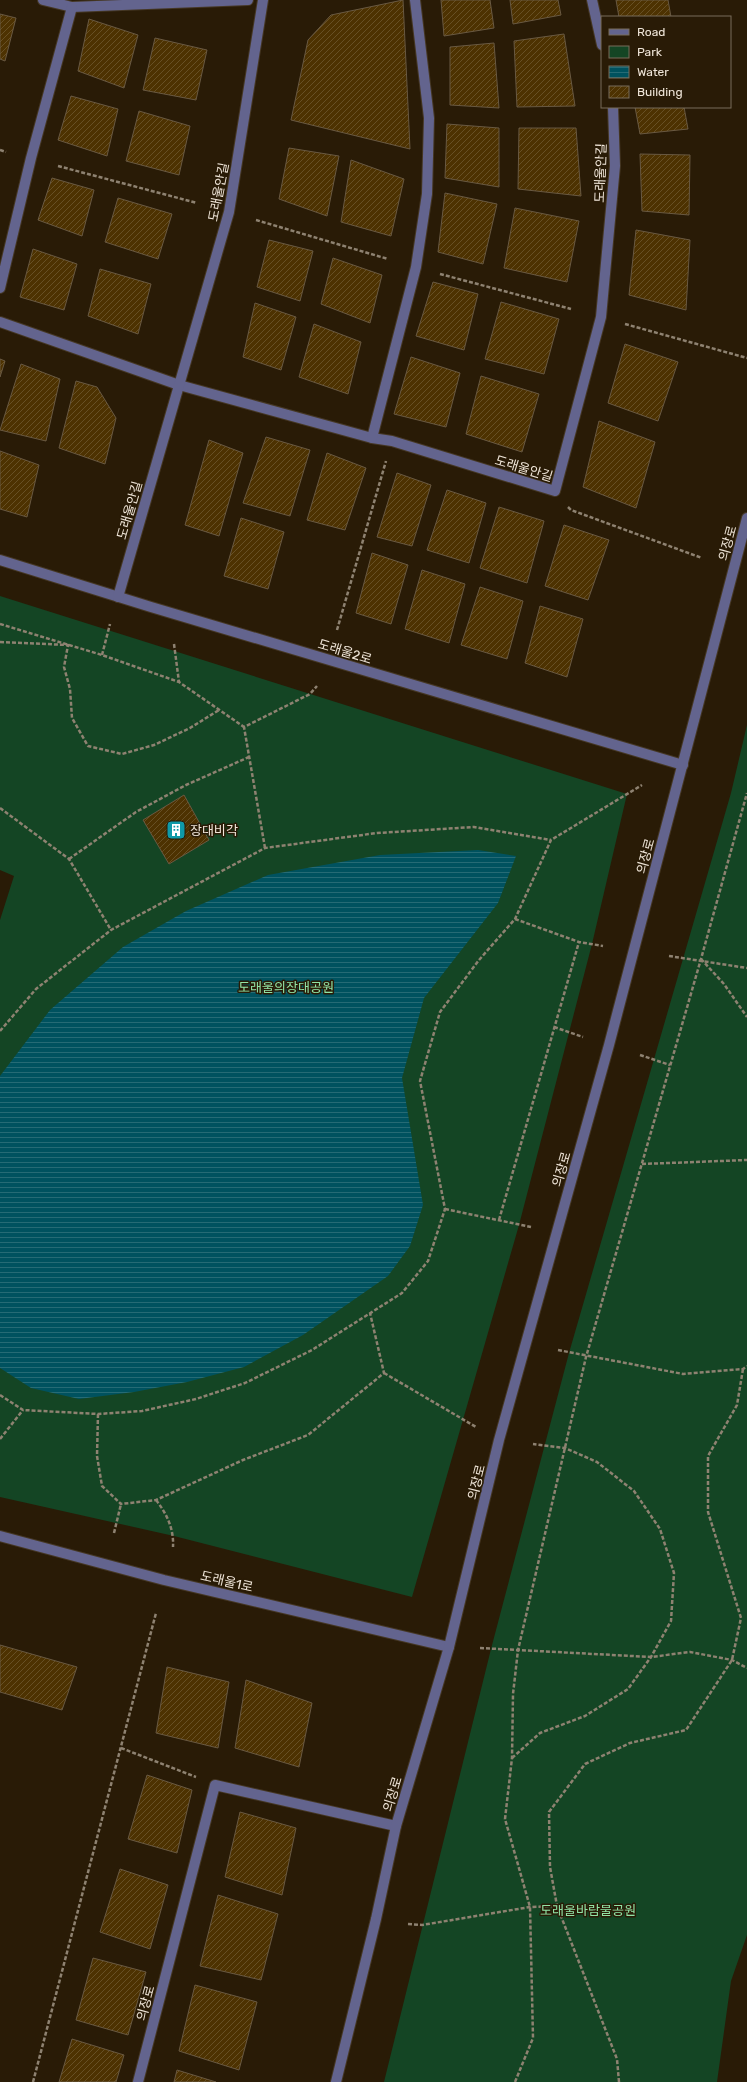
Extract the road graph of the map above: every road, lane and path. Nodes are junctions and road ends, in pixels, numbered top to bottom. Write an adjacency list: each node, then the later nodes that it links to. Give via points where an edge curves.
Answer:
1 (42, 0): 6 (street)
2 (248, 0): 6 (street)
3 (263, 0): 21 (street, 도래울안길, via 229,212)
4 (415, 0): 22 (street, via 429,118 427,194 416,267)
5 (592, 0): 7 (street)
6 (72, 8): 16 (street, via 31,158)
7 (601, 40)
8 (613, 108): 24 (street, 도래울안길, via 615,166 601,317)
9 (0, 150): 10 (path)
10 (6, 152)
11 (58, 166): 12 (path)
12 (197, 203)
13 (256, 220): 14 (path)
14 (388, 259)
15 (440, 274): 17 (path)
16 (0, 288)
17 (571, 309)
18 (0, 322): 21 (street, 도래울안길)
19 (625, 324): 20 (path)
20 (747, 358)
21 (179, 385): 22 (street, 도래울안길); 28 (street, 도래울안길)
22 (372, 438): 23 (street, 도래울안길)
23 (392, 441): 24 (street, 도래울안길); 31 (path)
24 (555, 491): 26 (path, via 571,510)
25 (747, 518): 41 (street, 의장로)
26 (702, 558)
27 (0, 560): 28 (street, 도래울2로)
28 (118, 597): 41 (street, 도래울2로)
29 (0, 624): 34 (path)
30 (110, 624): 35 (path)
31 (337, 630)
32 (0, 642): 34 (path)
33 (174, 644): 36 (path)
34 (68, 645): 35 (path); 38 (path, via 64,667 70,689 72,718 88,746 122,754 154,745)
35 (102, 655): 36 (path)
36 (179, 682): 38 (path)
37 (317, 686): 39 (path, via 310,694)
38 (220, 710): 39 (path)
39 (244, 727): 40 (path)
40 (249, 757): 46 (path); 47 (path, via 186,785 136,812)
41 (683, 765): 85 (street, 의장로, via 500,1440)
42 (642, 785): 45 (path)
43 (747, 793): 53 (path)
44 (0, 808): 47 (path)
45 (551, 840): 46 (path, via 474,827 377,833); 48 (path)
46 (265, 848): 49 (path)
47 (69, 859): 49 (path)
48 (516, 918): 50 (path); 63 (path, via 479,960 440,1012 420,1081)
49 (111, 930): 57 (path, via 36,989)
50 (579, 942): 51 (path); 56 (path)
51 (602, 946)
52 (669, 956): 53 (path)
53 (701, 959): 54 (path); 55 (path, via 724,984); 60 (path)
54 (747, 968)
55 (747, 1017)
56 (554, 1027): 58 (path); 64 (path)
57 (0, 1031)
58 (583, 1037)
59 (640, 1055): 60 (path)
60 (670, 1065): 62 (path)
61 (747, 1160): 62 (path)
62 (642, 1164): 68 (path)
63 (445, 1209): 64 (path); 66 (path, via 428,1261 402,1293)
64 (499, 1220): 65 (path)
65 (531, 1227)
66 (370, 1313): 71 (path); 74 (path, via 312,1350 245,1383 196,1399 142,1411)
67 (558, 1350): 68 (path)
68 (586, 1357): 70 (path, via 683,1374); 78 (path)
69 (747, 1366): 70 (path)
70 (743, 1369): 89 (path, via 737,1405 708,1456 708,1512 741,1618)
71 (384, 1373): 75 (path); 79 (path, via 308,1435 243,1460)
72 (0, 1395): 73 (path)
73 (23, 1410): 74 (path); 76 (path)
74 (98, 1414): 80 (path, via 97,1456 102,1486)
75 (476, 1427)
76 (0, 1438)
77 (533, 1444): 78 (path)
78 (565, 1448): 87 (path); 88 (path, via 597,1462 634,1491 660,1529 674,1574 671,1621)
79 (156, 1500): 80 (path); 83 (path, via 169,1522 174,1536)
80 (121, 1504): 81 (path)
81 (114, 1533)
82 (0, 1536): 85 (street, 도래울1로, via 164,1580)
83 (173, 1547)
84 (156, 1613): 91 (path)
85 (449, 1647): 94 (street, 의장로)
86 (480, 1648): 87 (path)
87 (518, 1650): 88 (path); 92 (path, via 513,1694)
88 (651, 1657): 89 (path, via 690,1652); 92 (path, via 628,1689 585,1716 540,1733)
89 (732, 1660): 90 (path); 95 (path, via 686,1730 630,1743 585,1764 549,1812 550,1867)
90 (747, 1668)
91 (121, 1748): 93 (path); 98 (path)
92 (512, 1758): 96 (path, via 505,1818)
93 (215, 1785): 94 (street, 의장로); 99 (street, 의장로)
94 (396, 1826): 100 (street, 의장로)
95 (557, 1906): 96 (path); 102 (path, via 617,2059)
96 (530, 1907): 97 (path, via 422,1925); 101 (path, via 533,2038)
97 (408, 1924)
98 (33, 2082)
99 (138, 2082)
100 (336, 2082)
101 (515, 2082)
102 (619, 2082)

